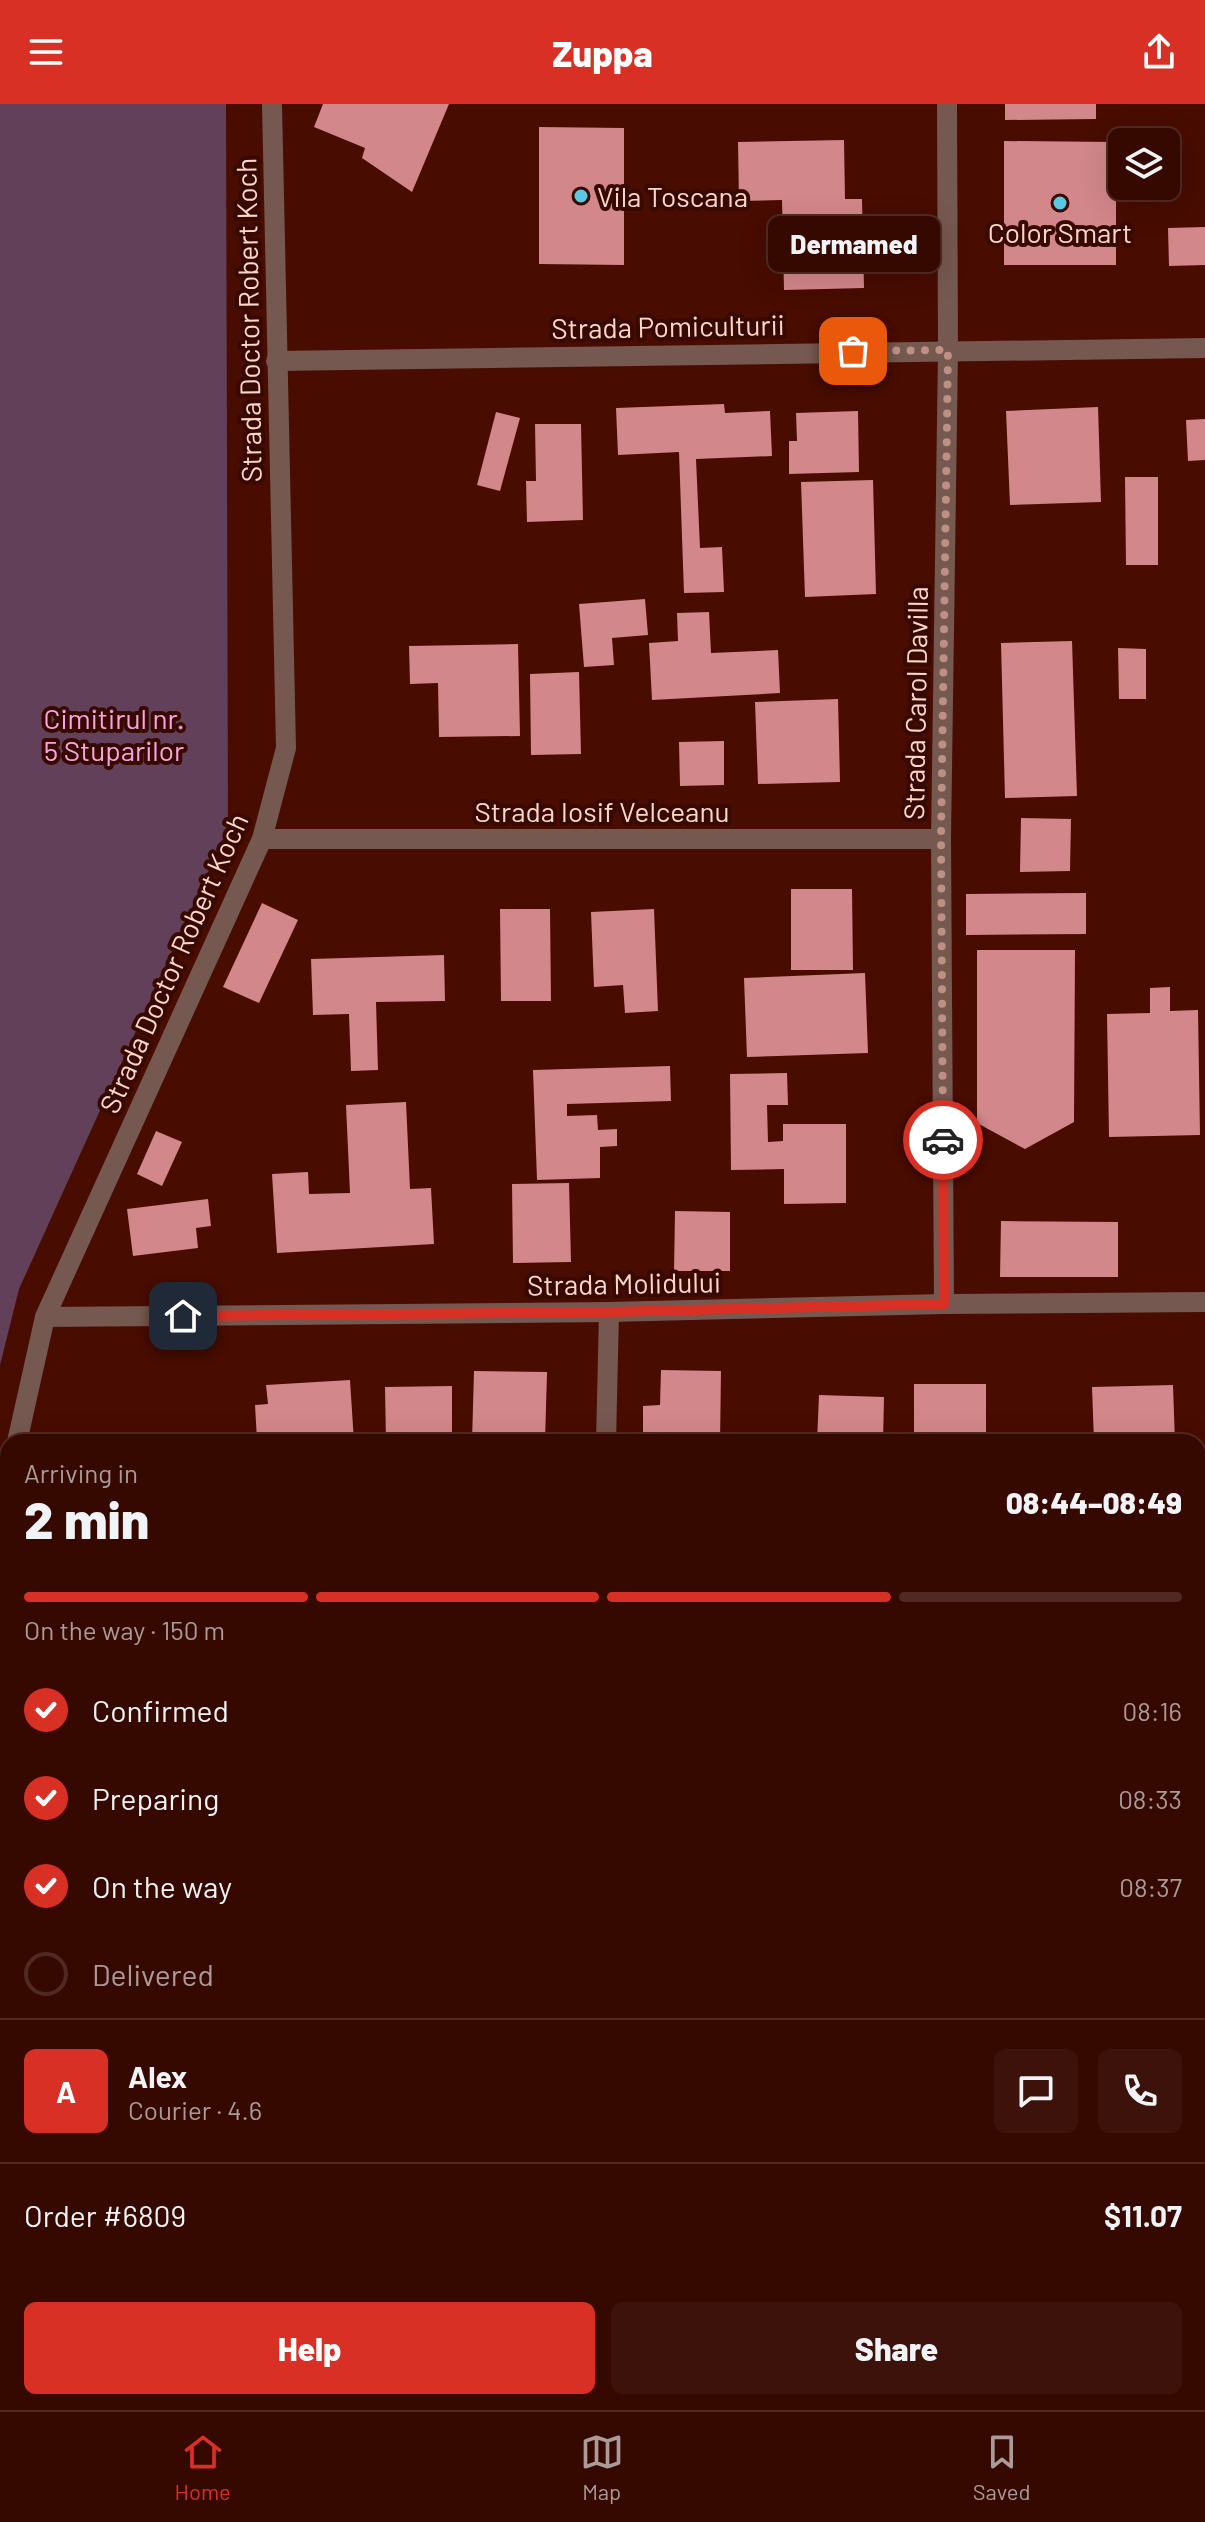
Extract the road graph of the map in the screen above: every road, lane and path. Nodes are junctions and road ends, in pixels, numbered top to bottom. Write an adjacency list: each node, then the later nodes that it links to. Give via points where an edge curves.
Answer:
1 (272, 104): 5 (street, Strada Doctor Robert Koch)
2 (947, 104): 4 (street, Strada Carol Davilla)
3 (1205, 348): 4 (street, Strada Pomiculturii)
4 (948, 350): 5 (street, Strada Pomiculturii); 7 (street, Strada Carol Davilla)
5 (276, 361): 6 (street, Strada Doctor Robert Koch, via 286,748)
6 (262, 839): 7 (street, Strada Iosif Velceanu); 11 (street, Strada Doctor Robert Koch)
7 (941, 839): 9 (street, Strada Carol Davilla)
8 (1205, 1302): 9 (street, Strada Molidului)
9 (944, 1304): 10 (street, Strada Molidului)
10 (609, 1312): 11 (street, Strada Molidului); 13 (street)
11 (45, 1317): 12 (street, Strada Doctor Robert Koch)
12 (19, 1434)
13 (606, 1434)

